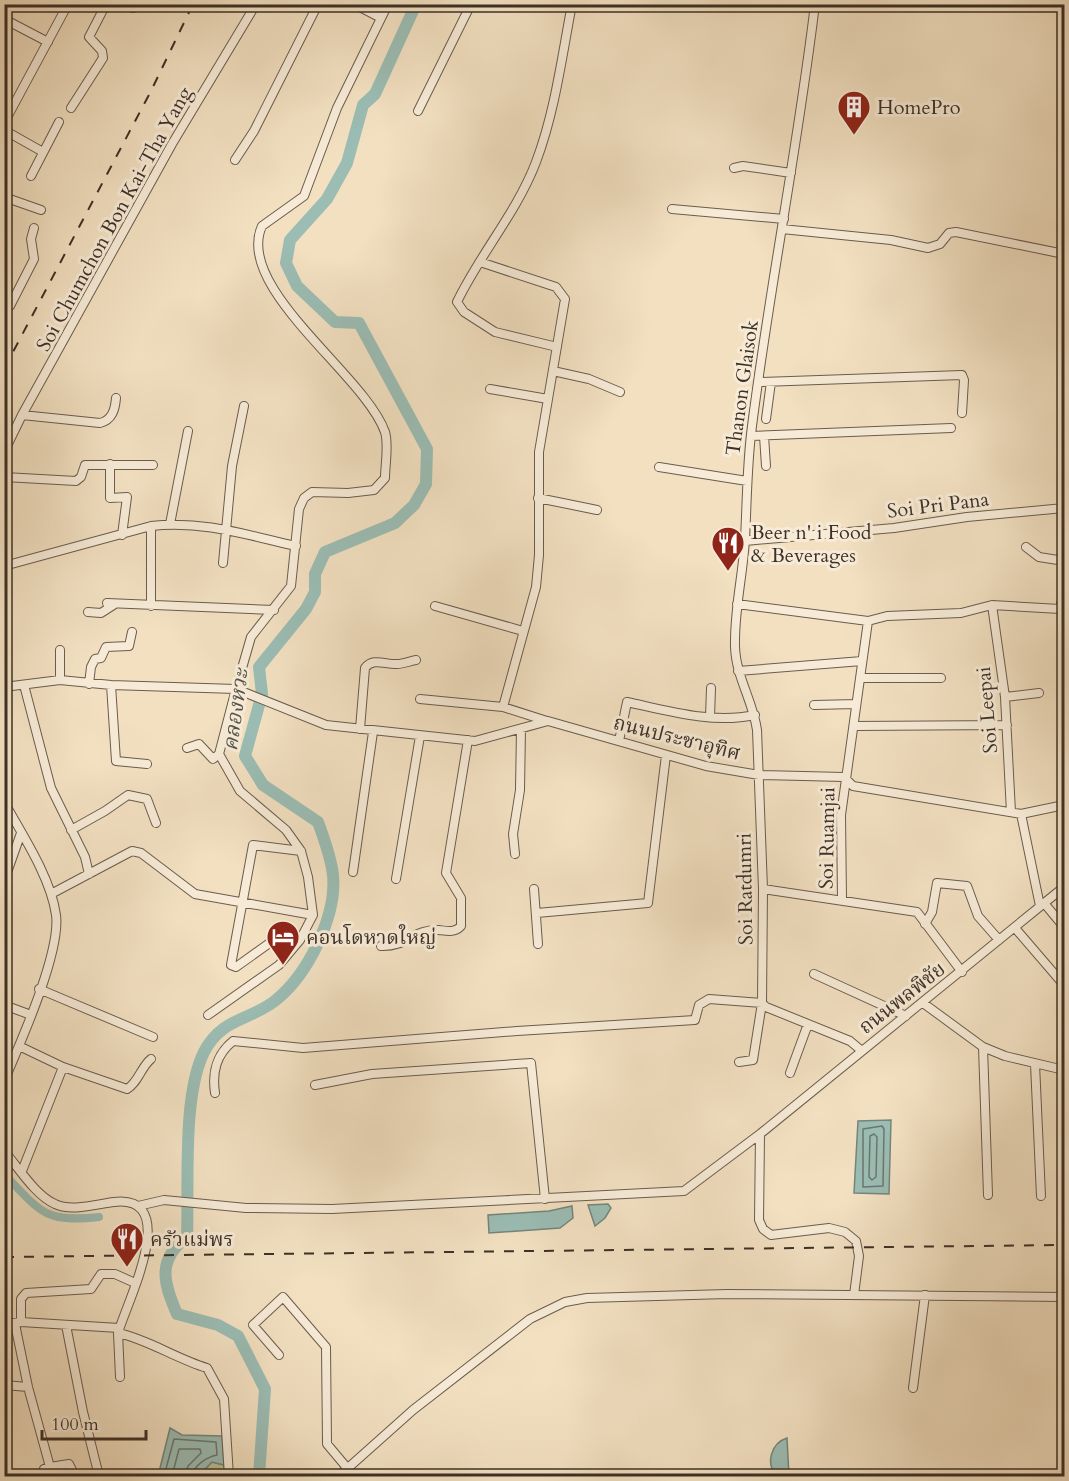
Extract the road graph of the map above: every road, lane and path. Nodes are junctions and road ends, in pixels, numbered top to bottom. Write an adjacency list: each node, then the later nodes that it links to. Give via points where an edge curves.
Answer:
1 (10, 4): 13 (street)
2 (68, 4): 15 (street)
3 (106, 4): 16 (street, via 89,36 103,58)
4 (121, 4): 5 (street, via 133,8)
5 (142, 4)
6 (256, 4): 45 (street, Soi Chumchon Bon Kai-Tha Yang, via 172,144)
7 (318, 4): 22 (street, via 254,131)
8 (354, 4): 14 (street)
9 (388, 4): 14 (street)
10 (471, 4): 17 (street)
11 (572, 4): 33 (street, via 555,93 536,162)
12 (815, 4): 24 (street, Thanon Glaisok)
13 (4, 17): 15 (street)
14 (381, 18): 66 (street, via 337,108 304,196 268,220 257,239 264,272 283,303 371,406 386,434 385,478 374,490 312,492 304,498 299,509)
15 (48, 42): 19 (street)
16 (71, 108)
17 (418, 111)
18 (59, 122): 21 (street)
19 (4, 123)
20 (4, 130): 21 (street)
21 (43, 152): 25 (street)
22 (235, 160)
23 (734, 168): 24 (street)
24 (791, 173): 29 (street, Thanon Glaisok)
25 (30, 176)
26 (4, 197): 28 (street)
27 (672, 209): 29 (street)
28 (41, 210)
29 (784, 219): 31 (street, Thanon Glaisok)
30 (34, 228): 34 (street, via 34,259 10,306)
31 (782, 229): 32 (street, via 928,248 956,232); 37 (street, Thanon Glaisok)
32 (1065, 255)
33 (480, 262): 35 (street, via 556,287 563,293); 35 (street, via 458,307 502,335)
34 (4, 308)
35 (557, 348): 36 (street)
36 (553, 371): 40 (street, via 589,379); 42 (street)
37 (759, 382): 38 (street); 49 (street, Thanon Glaisok)
38 (771, 382): 44 (street, via 962,375); 46 (street)
39 (490, 389): 42 (street)
40 (620, 392)
41 (116, 398): 45 (street, via 112,416 100,423)
42 (549, 399): 58 (street, via 539,452)
43 (244, 406): 63 (street)
44 (962, 412)
45 (22, 416): 51 (street, Soi Chumchon Bon Kai-Tha Yang)
46 (766, 419)
47 (951, 428): 50 (street)
48 (188, 431): 61 (street)
49 (751, 436): 50 (street); 57 (street, Thanon Glaisok)
50 (764, 436): 54 (street)
51 (4, 452)
52 (110, 464): 53 (street); 56 (street, via 85,465 75,481); 64 (street, via 110,498 127,497)
53 (153, 465)
54 (766, 466)
55 (659, 467): 57 (street)
56 (4, 477)
57 (747, 481): 65 (street, Thanon Glaisok)
58 (538, 498): 60 (street); 81 (street, via 536,587)
59 (1065, 508): 65 (street, Soi Pri Pana)
60 (597, 510)
61 (170, 524): 62 (street); 63 (street)
62 (152, 526): 64 (street); 74 (street)
63 (225, 527): 66 (street); 69 (street)
64 (122, 535): 70 (street)
65 (745, 541): 72 (street, Thanon Glaisok)
66 (296, 546): 76 (street, via 291,586)
67 (1026, 547): 68 (street, via 1039,557)
68 (1065, 561)
69 (223, 563)
70 (4, 566)
71 (1065, 591): 78 (street)
72 (737, 604): 79 (street); 86 (street, Thanon Glaisok)
73 (992, 605): 78 (street); 79 (street, via 961,613 887,616); 97 (street, Soi Leepai)
74 (151, 606): 76 (street); 77 (street, via 111,603 101,613)
75 (435, 606): 81 (street)
76 (274, 610): 95 (street, via 251,637)
77 (87, 612)
78 (1062, 614): 80 (street)
79 (868, 621): 85 (street, Soi Ruamjai)
80 (1065, 628)
81 (523, 631): 101 (street)
82 (132, 632): 91 (street, via 129,646 108,646 101,658 95,659)
83 (60, 650): 89 (street)
84 (416, 660): 107 (street, via 368,664)
85 (862, 661): 86 (street); 87 (street, Soi Ruamjai)
86 (738, 671): 102 (street, Thanon Glaisok)
87 (860, 678): 88 (street); 99 (street, Soi Ruamjai)
88 (941, 678)
89 (60, 680): 90 (street); 91 (street)
90 (24, 684): 93 (street); 124 (street, via 51,788)
91 (89, 684): 92 (street)
92 (111, 685): 95 (street); 116 (street, via 116,761)
93 (4, 687)
94 (711, 688): 103 (street)
95 (236, 689): 107 (street, via 326,726); 114 (street)
96 (1039, 693): 97 (street)
97 (1005, 698): 105 (street, Soi Leepai)
98 (420, 699): 101 (street, ถนนประชาอุทิศ)
99 (856, 704): 100 (street); 106 (street, Soi Ruamjai)
100 (814, 705)
101 (503, 707): 104 (street, ถนนประชาอุทิศ)
102 (755, 715): 103 (street, via 731,720); 117 (street, Thanon Glaisok)
103 (710, 717): 112 (street, via 627,702)
104 (548, 721): 108 (street); 112 (street, ถนนประชาอุทิศ)
105 (1007, 725): 106 (street); 121 (street, Soi Leepai)
106 (854, 726): 118 (street, Soi Ruamjai)
107 (360, 729): 109 (street)
108 (521, 729): 111 (street); 127 (street)
109 (373, 732): 110 (street); 128 (street)
110 (420, 736): 111 (street); 130 (street)
111 (468, 740): 146 (street, via 446,873 461,898 461,926 451,931 419,931 397,945)
112 (619, 741): 115 (street, ถนนประชาอุทิศ)
113 (186, 748): 114 (street, via 198,744 213,759)
114 (219, 754): 126 (street, via 240,791 286,830)
115 (666, 755): 117 (street, ถนนประชาอุทิศ); 139 (street, via 648,903)
116 (147, 764)
117 (759, 775): 118 (street, ถนนประชาอุทิศ); 134 (street, Soi Ratdumri)
118 (844, 777): 121 (street, ถนนประชาอุทิศ, via 854,786); 136 (street, Soi Ruamjai)
119 (4, 802): 125 (street)
120 (1065, 805): 122 (street, ถนนประชาอุทิศ)
121 (1011, 812): 122 (street, ถนนประชาอุทิศ)
122 (1021, 814): 138 (street)
123 (156, 823): 124 (street, via 147,799 128,795)
124 (71, 830): 129 (street)
125 (21, 833): 131 (street); 135 (street)
126 (300, 851): 137 (street, via 253,845); 140 (street, via 308,877)
127 (515, 854)
128 (353, 872)
129 (89, 874): 135 (street); 137 (street, via 132,851 141,853 195,894)
130 (396, 879)
131 (4, 880)
132 (1065, 887): 138 (street, ถนนพลพิชัย)
133 (534, 889): 139 (street)
134 (763, 889): 136 (street); 152 (street, Soi Ratdumri)
135 (51, 894): 151 (street, via 57,932)
136 (842, 899): 141 (street, via 917,912)
137 (244, 903): 140 (street); 147 (street, via 231,967 271,942)
138 (1042, 905): 142 (street); 143 (street, ถนนพลพิชัย)
139 (537, 913): 145 (street)
140 (312, 915): 147 (street)
141 (925, 924): 144 (street, via 932,912 937,883 968,886 978,916); 148 (street)
142 (1065, 927)
143 (1015, 928): 144 (street, ถนนพลพิชัย); 150 (street)
144 (999, 940): 148 (street, ถนนพลพิชัย)
145 (538, 944)
146 (381, 946)
147 (290, 952): 156 (street, via 279,965)
148 (962, 972): 153 (street, ถนนพลพิชัย)
149 (814, 974): 157 (street)
150 (1065, 985)
151 (39, 989): 155 (street); 159 (street)
152 (762, 1003): 158 (street); 164 (street, Soi Ratdumri, via 753,1060); 171 (street, via 704,1000 695,1020 303,1048 233,1041 223,1049 213,1076)
153 (923, 1003): 157 (street, ถนนพลพิชัย); 161 (street)
154 (4, 1005): 155 (street)
155 (31, 1015): 160 (street)
156 (208, 1015)
157 (906, 1016): 162 (street, ถนนพลพิชัย)
158 (808, 1024): 162 (street, via 850,1041); 168 (street)
159 (153, 1037)
160 (19, 1046): 166 (street); 169 (street)
161 (983, 1047): 165 (street); 175 (street, via 984,1171)
162 (862, 1051): 172 (street, ถนนพลพิชัย)
163 (151, 1059): 166 (street, via 130,1088)
164 (739, 1062)
165 (1035, 1064): 167 (street); 176 (street)
166 (63, 1067): 174 (street)
167 (1065, 1070)
168 (790, 1073)
169 (4, 1081)
170 (315, 1085): 177 (street, via 372,1074 531,1063)
171 (215, 1093)
172 (760, 1134): 177 (street, ถนนพลพิชัย, via 684,1191); 180 (street, via 759,1220 763,1230 771,1235 829,1228 845,1232 856,1241 859,1256)
173 (4, 1151): 174 (street)
174 (22, 1171): 178 (street, via 46,1200 58,1206 128,1200)
175 (988, 1195)
176 (1041, 1196)
177 (545, 1198): 178 (street, ถนนพลพิชัย, via 332,1209 246,1208 164,1200)
178 (138, 1206): 179 (street, via 148,1227 144,1264)
179 (135, 1283): 183 (street, via 116,1274 101,1274 91,1289 26,1293 21,1299); 186 (street)
180 (854, 1295): 181 (street); 193 (street, via 727,1294 565,1302 530,1319 456,1376)
181 (925, 1295): 182 (street); 191 (street)
182 (1065, 1297)
183 (18, 1323): 184 (street); 185 (street); 190 (street)
184 (4, 1324)
185 (66, 1325): 186 (street); 196 (street)
186 (118, 1330): 188 (street); 197 (street, via 207,1368 224,1399)
187 (279, 1355): 193 (street, via 253,1325 283,1297 326,1347 327,1444)
188 (120, 1377)
189 (4, 1385): 190 (street)
190 (28, 1387): 192 (street)
191 (913, 1388)
192 (50, 1467): 194 (street, via 44,1469); 195 (street, via 69,1464)
193 (348, 1469): 198 (street)
194 (45, 1476)
195 (75, 1476)
196 (99, 1476)
197 (229, 1476)
198 (339, 1476)

